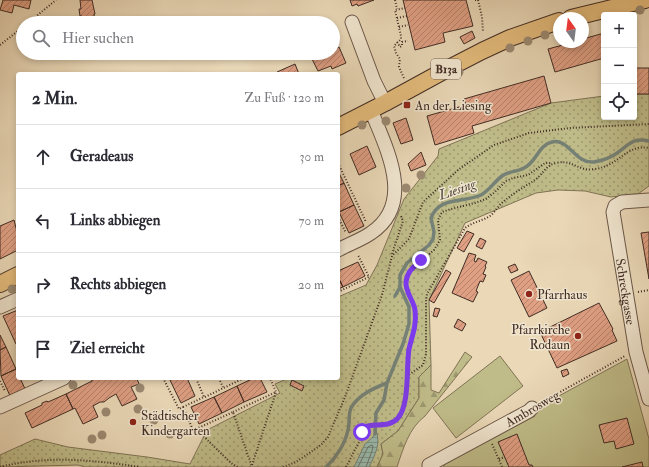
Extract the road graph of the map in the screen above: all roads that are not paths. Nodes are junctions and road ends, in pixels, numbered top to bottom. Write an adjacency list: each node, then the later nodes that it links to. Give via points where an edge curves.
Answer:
1 (645, 0): 2 (main road)
2 (589, 14)
3 (352, 22): 5 (street, via 374,81)
4 (553, 23): 5 (main road, B13a, via 486,49)
5 (378, 107): 6 (main road, B13a); 8 (street, via 394,169 394,198 390,211 382,223 371,233)
6 (340, 126)
7 (649, 200): 14 (street, Schreckgasse, via 622,202 615,206 613,212 636,352)
8 (340, 249)
9 (16, 277): 10 (main road)
10 (0, 284)
11 (16, 300): 12 (street)
12 (0, 307)
13 (60, 380): 15 (street)
14 (649, 399)
15 (0, 407)
16 (532, 408): 17 (street, Ambrosweg)
17 (429, 466)

